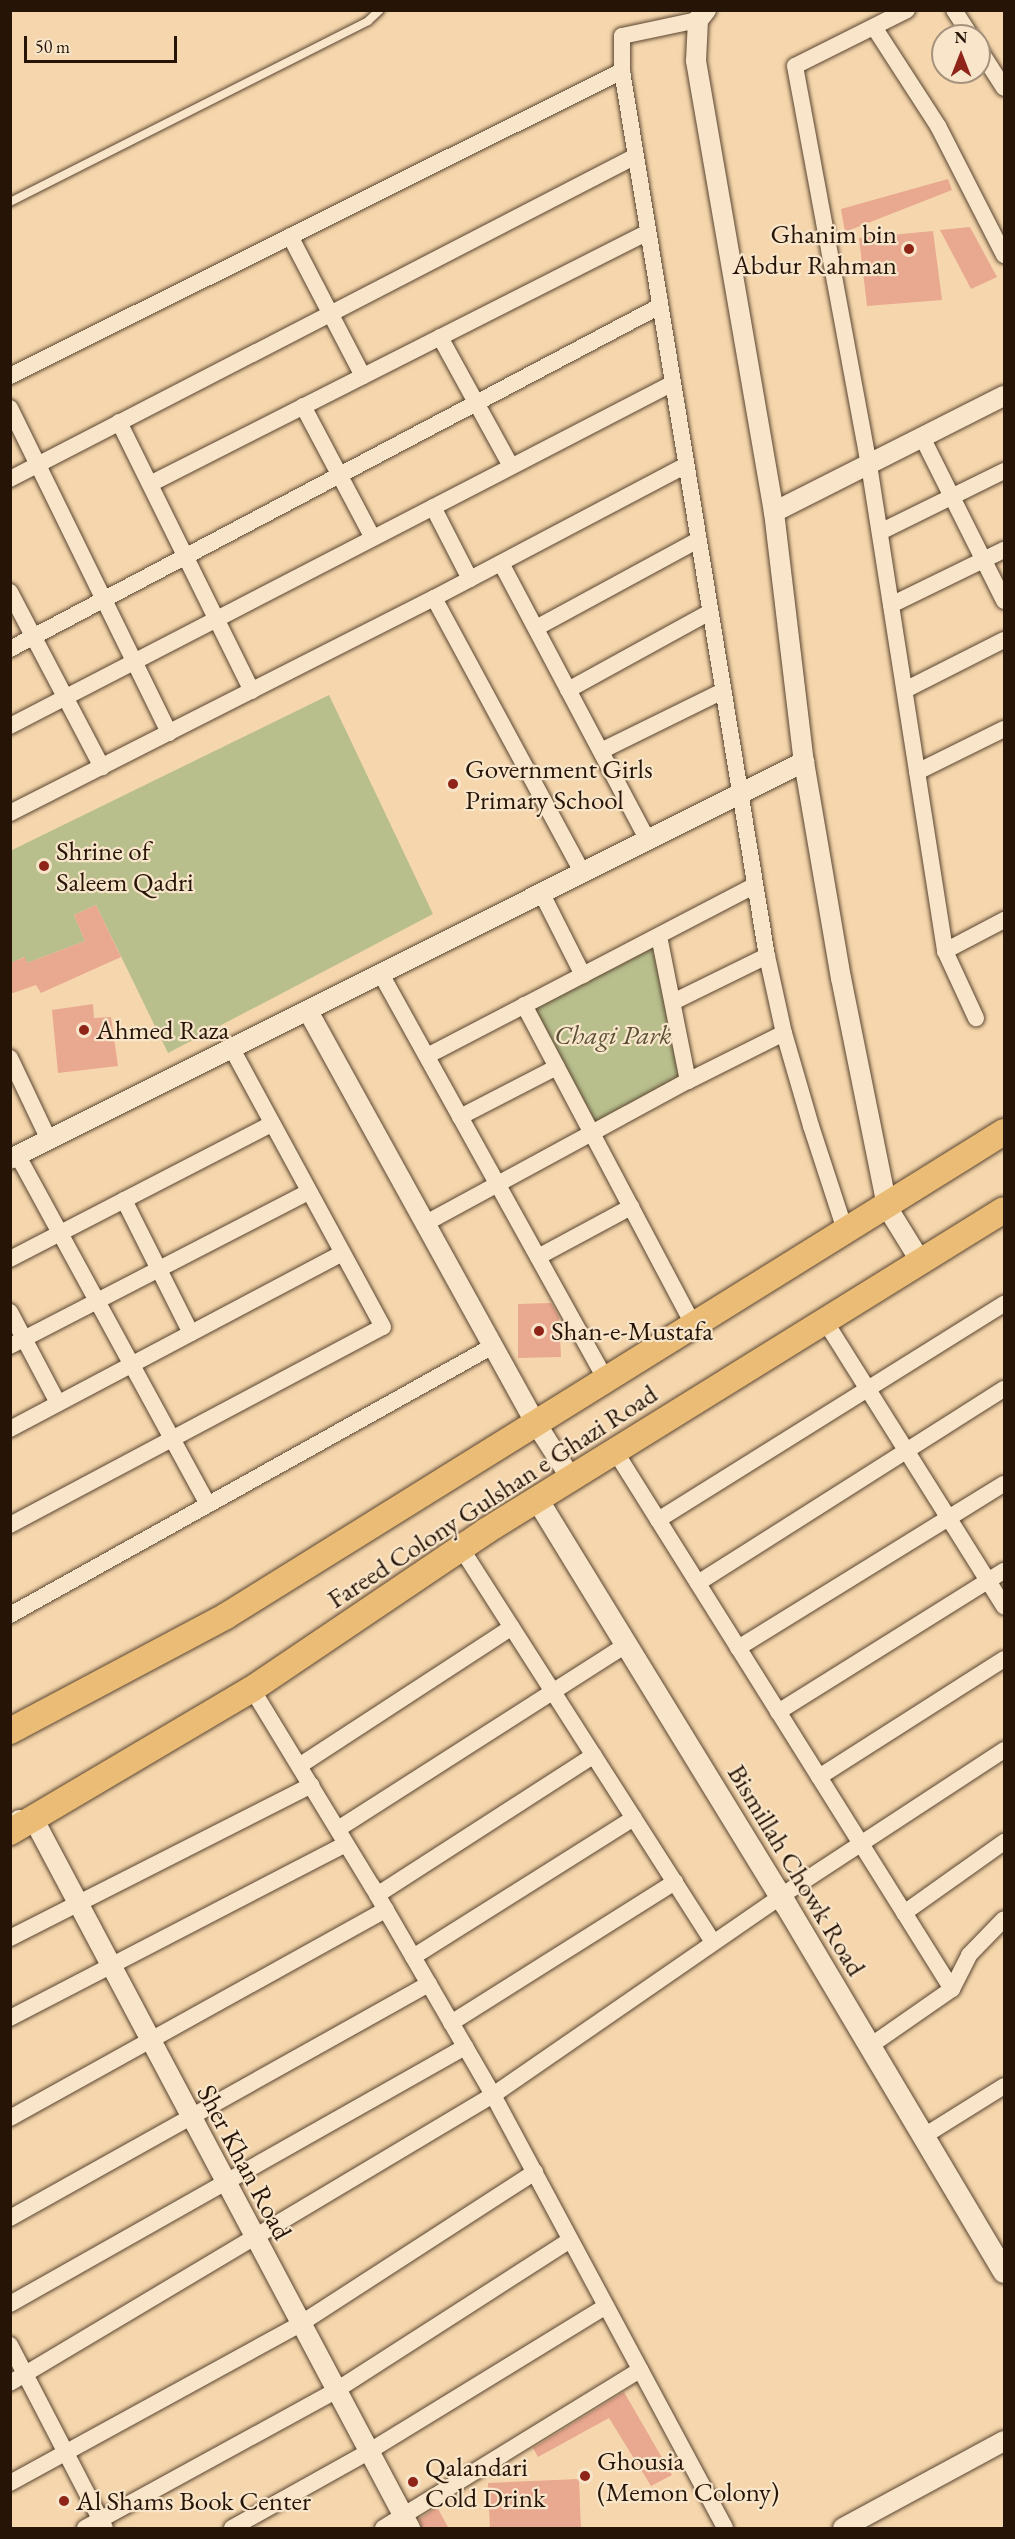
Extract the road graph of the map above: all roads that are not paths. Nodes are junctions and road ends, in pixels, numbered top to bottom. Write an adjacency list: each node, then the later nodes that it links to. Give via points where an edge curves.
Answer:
1 (380, 10): 11 (lane, via 368,21)
2 (907, 10): 6 (street)
3 (954, 10): 5 (street)
4 (702, 15): 8 (street, via 622,36); 37 (street, via 696,61)
5 (963, 24)
6 (874, 27): 14 (street, via 938,126); 29 (street, via 795,66)
7 (991, 67): 9 (street)
8 (622, 70): 10 (street); 13 (street)
9 (1005, 88)
10 (636, 156): 12 (street); 16 (street)
11 (10, 202)
12 (648, 232): 15 (street); 17 (street)
13 (290, 236): 16 (street); 18 (street)
14 (1005, 255)
15 (660, 306): 20 (street); 22 (street)
16 (330, 314): 19 (street); 25 (street)
17 (440, 337): 19 (street); 22 (street)
18 (10, 376)
19 (363, 376): 23 (street)
20 (673, 382): 28 (street); 30 (street)
21 (1005, 396): 26 (street)
22 (476, 404): 30 (street); 32 (street)
23 (303, 406): 32 (street); 34 (street)
24 (10, 408): 27 (street)
25 (119, 422): 27 (street); 34 (street)
26 (923, 439): 29 (street); 35 (street)
27 (38, 464): 33 (street); 48 (street)
28 (686, 465): 40 (street); 44 (street)
29 (869, 465): 37 (street); 38 (street)
30 (511, 466): 36 (street)
31 (1005, 471): 35 (street)
32 (340, 476): 39 (street); 42 (street)
33 (10, 479)
34 (150, 484): 42 (street)
35 (952, 497): 38 (street); 43 (street)
36 (433, 507): 39 (street); 45 (street)
37 (774, 512): 67 (street)
38 (880, 532): 50 (street)
39 (373, 538): 52 (street)
40 (698, 540): 51 (street); 53 (street)
41 (1005, 550): 43 (street)
42 (187, 557): 48 (street); 52 (street)
43 (984, 560): 49 (street); 50 (street)
44 (501, 563): 45 (street); 53 (street)
45 (470, 579): 47 (street)
46 (10, 592): 54 (street)
47 (434, 598): 60 (street); 73 (street)
48 (104, 600): 54 (street); 57 (street)
49 (1005, 601)
50 (891, 605): 59 (street)
51 (710, 612): 58 (street); 61 (street)
52 (217, 618): 57 (street); 60 (street)
53 (536, 628): 58 (street)
54 (35, 638): 56 (street); 62 (street)
55 (1005, 640): 59 (street)
56 (10, 649)
57 (134, 662): 62 (street); 65 (street)
58 (568, 690): 66 (street)
59 (904, 690): 69 (street)
60 (252, 691): 65 (street)
61 (723, 691): 66 (street); 70 (street)
62 (66, 697): 63 (street); 68 (street)
63 (10, 726)
64 (1005, 729): 69 (street)
65 (169, 733): 68 (street)
66 (600, 751): 72 (street)
67 (804, 762): 70 (street); 102 (street, via 841,978)
68 (102, 766): 71 (street)
69 (917, 772): 78 (street)
70 (741, 794): 72 (street); 74 (street)
71 (10, 813)
72 (648, 841): 73 (street)
73 (583, 873): 75 (street)
74 (754, 886): 77 (street); 79 (street)
75 (542, 894): 80 (street); 81 (street)
76 (1005, 920): 78 (street)
77 (659, 936): 81 (street); 82 (street)
78 (945, 951): 85 (street)
79 (767, 956): 82 (street); 86 (street)
80 (381, 974): 84 (street); 88 (street)
81 (583, 975): 83 (street)
82 (673, 1002): 91 (street)
83 (524, 1005): 88 (street); 90 (street)
84 (308, 1011): 87 (street); 104 (street)
85 (976, 1018)
86 (784, 1033): 91 (street); 105 (street)
87 (232, 1049): 93 (street); 96 (street)
88 (427, 1056): 92 (street)
89 (10, 1058): 96 (street)
90 (557, 1067): 92 (street); 95 (street)
91 (688, 1081): 95 (street)
92 (460, 1117): 98 (street)
93 (272, 1124): 99 (street); 100 (street)
94 (1005, 1132): 102 (main road, Fareed Colony Gulshan e Ghazi Road)
95 (593, 1133): 98 (street); 101 (street)
96 (49, 1140): 97 (street)
97 (14, 1157): 106 (street)
98 (498, 1184): 104 (street); 108 (street)
99 (309, 1192): 107 (street); 111 (street)
100 (124, 1200): 106 (street); 111 (street)
101 (631, 1206): 108 (street); 116 (street)
102 (887, 1207): 105 (main road, Fareed Colony Gulshan e Ghazi Road); 110 (street)
103 (1005, 1210): 110 (main road, Fareed Colony Gulshan e Ghazi Road)
104 (426, 1224): 119 (street)
105 (845, 1230): 116 (main road, Fareed Colony Gulshan e Ghazi Road)
106 (60, 1233): 109 (street); 112 (street)
107 (342, 1253): 117 (street); 127 (street, via 383,1327)
108 (538, 1257): 121 (street)
109 (10, 1259)
110 (921, 1262): 115 (main road, Fareed Colony Gulshan e Ghazi Road)
111 (159, 1269): 112 (street); 117 (street)
112 (97, 1301): 118 (street); 120 (street)
113 (1005, 1304): 122 (street)
114 (10, 1312): 118 (street)
115 (825, 1321): 122 (street); 128 (main road, Fareed Colony Gulshan e Ghazi Road)
116 (693, 1324): 121 (main road, Fareed Colony Gulshan e Ghazi Road)
117 (191, 1333): 120 (street)
118 (17, 1342): 124 (street)
119 (493, 1346): 125 (street); 133 (street)
120 (132, 1365): 124 (street); 127 (street)
121 (605, 1378): 125 (main road, Fareed Colony Gulshan e Ghazi Road)
122 (868, 1389): 129 (street); 135 (street)
123 (1005, 1389): 129 (street)
124 (58, 1403): 126 (street)
125 (535, 1422): 130 (street); 150 (main road, Fareed Colony Gulshan e Ghazi Road, via 226,1616)
126 (10, 1429)
127 (172, 1439): 133 (street); 136 (street)
128 (615, 1451): 130 (main road, Fareed Colony Gulshan e Ghazi Road); 135 (street)
129 (907, 1451): 134 (street); 140 (street)
130 (571, 1478): 132 (main road, Fareed Colony Gulshan e Ghazi Road)
131 (1005, 1484): 134 (street)
132 (537, 1499): 137 (main road, Fareed Colony Gulshan e Ghazi Road); 144 (main road, Bismillah Chowk Road)
133 (208, 1505): 142 (street)
134 (949, 1518): 139 (street); 145 (street)
135 (658, 1520): 140 (street)
136 (10, 1525)
137 (461, 1548): 143 (street); 147 (main road, Fareed Colony Gulshan e Ghazi Road)
138 (1005, 1571): 139 (street)
139 (989, 1581): 141 (street); 149 (street)
140 (698, 1583): 145 (street)
141 (1005, 1606)
142 (10, 1615)
143 (512, 1627): 148 (street); 153 (street)
144 (627, 1644): 148 (street); 164 (main road, Bismillah Chowk Road)
145 (738, 1648): 149 (street)
146 (1005, 1659): 154 (street)
147 (252, 1689): 153 (street); 157 (main road, Fareed Colony Gulshan e Ghazi Road)
148 (553, 1691): 152 (street); 159 (street)
149 (778, 1712): 154 (street)
150 (10, 1731)
151 (1005, 1750): 161 (street)
152 (594, 1755): 156 (street); 163 (street)
153 (299, 1766): 155 (street)
154 (819, 1777): 161 (street)
155 (311, 1785): 159 (street); 165 (street)
156 (634, 1818): 162 (street); 171 (street)
157 (22, 1820): 158 (main road, Fareed Colony Gulshan e Ghazi Road); 165 (street, Sher Khan Road)
158 (10, 1832)
159 (342, 1837): 163 (street); 172 (street)
160 (1005, 1842): 167 (street)
161 (861, 1843): 164 (street); 167 (street)
162 (675, 1882): 170 (street); 176 (street)
163 (377, 1895): 166 (street)
164 (781, 1896): 170 (street); 178 (main road, Bismillah Chowk Road)
165 (78, 1904): 169 (street); 172 (street, Sher Khan Road)
166 (386, 1910): 171 (street); 177 (street)
167 (904, 1913): 174 (street)
168 (1005, 1919): 174 (street, via 969,1955)
169 (10, 1938)
170 (713, 1942): 181 (street)
171 (413, 1957): 173 (street)
172 (110, 1966): 175 (street); 177 (street, Sher Khan Road)
173 (429, 1984): 176 (street); 182 (street)
174 (952, 1989): 178 (street)
175 (10, 2018)
176 (451, 2023): 179 (street)
177 (150, 2041): 182 (street, Sher Khan Road); 183 (street)
178 (870, 2046): 184 (main road, Bismillah Chowk Road)
179 (465, 2047): 181 (street); 186 (street)
180 (1005, 2086): 184 (street)
181 (493, 2095): 185 (street); 188 (street)
182 (191, 2117): 186 (street, Sher Khan Road); 187 (street)
183 (10, 2118)
184 (924, 2136): 190 (main road, Bismillah Chowk Road)
185 (535, 2172): 189 (street); 193 (street)
186 (225, 2183): 188 (street, Sher Khan Road); 191 (street)
187 (10, 2218)
188 (254, 2237): 193 (street, Sher Khan Road); 196 (street)
189 (570, 2240): 192 (street); 198 (street)
190 (1005, 2272)
191 (10, 2304)
192 (606, 2306): 195 (street); 200 (street)
193 (300, 2325): 198 (street, Sher Khan Road); 201 (street)
194 (10, 2345): 196 (street)
195 (640, 2370): 203 (street); 208 (street)
196 (25, 2374): 197 (street); 201 (street)
197 (10, 2383)
198 (335, 2391): 200 (street, Sher Khan Road); 204 (street)
199 (1005, 2441): 209 (street)
200 (368, 2452): 203 (street, Sher Khan Road); 206 (street)
201 (65, 2453): 202 (street); 204 (street)
202 (10, 2483)
203 (406, 2523): 207 (street)
204 (103, 2524): 205 (street)
205 (85, 2529)
206 (232, 2529)
207 (383, 2529)
208 (725, 2529)
209 (843, 2529)

